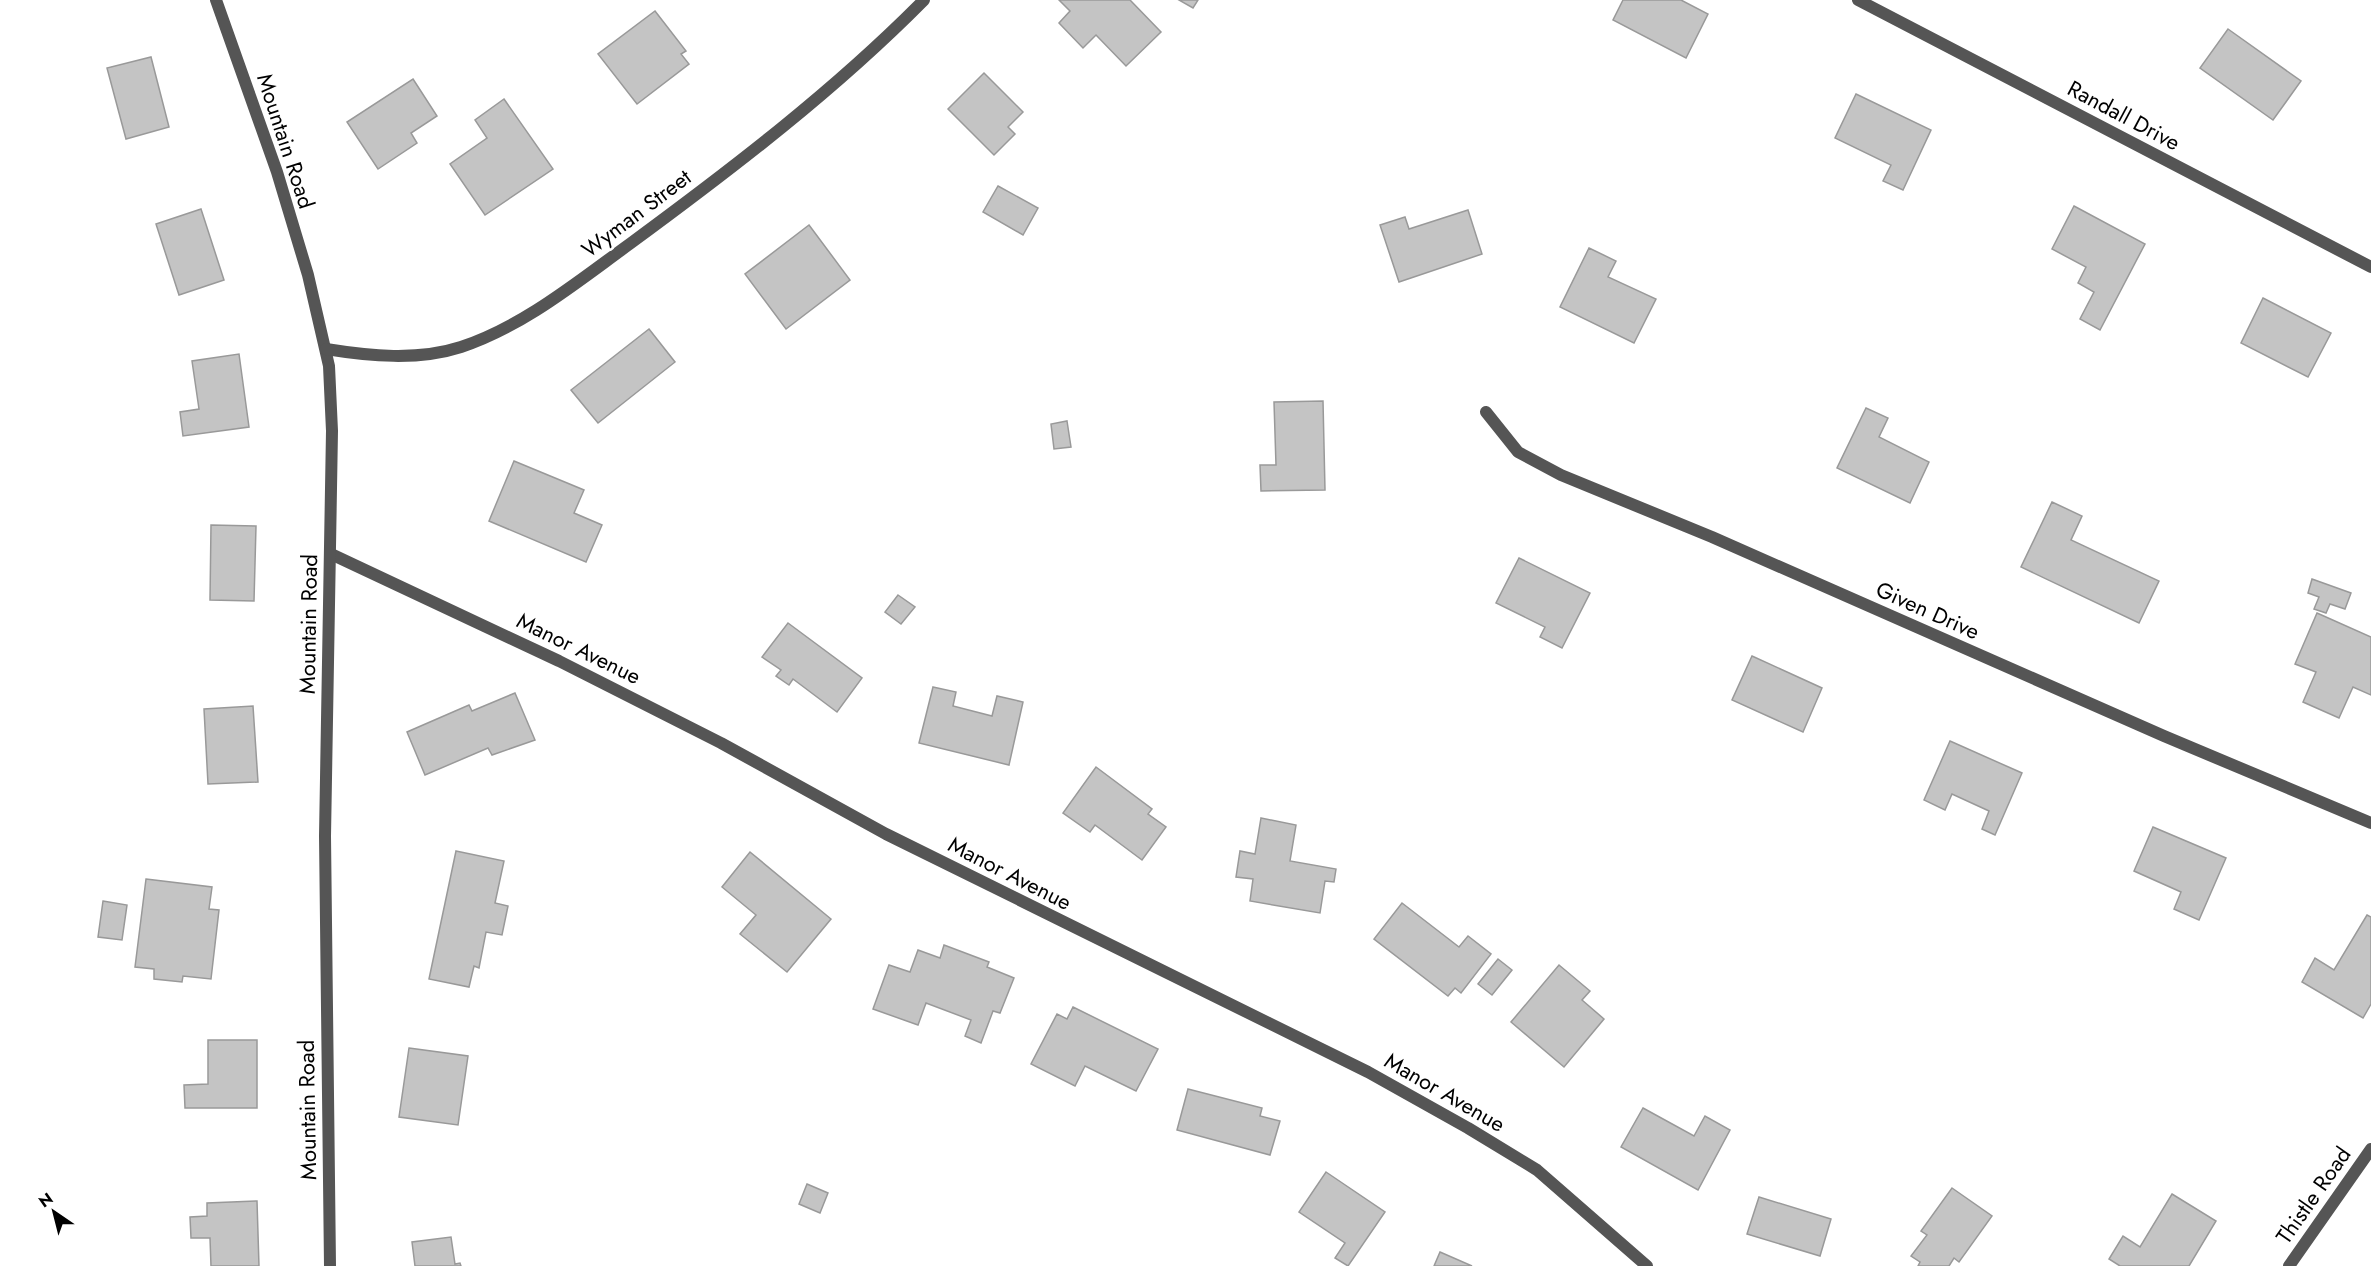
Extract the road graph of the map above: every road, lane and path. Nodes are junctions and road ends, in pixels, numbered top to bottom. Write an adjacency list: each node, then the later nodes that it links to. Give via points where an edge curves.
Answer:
1 (216, 0): 5 (street, Mountain Road, via 277,172)
2 (924, 0): 5 (street, Wyman Street, via 832,87 678,208 557,297 496,334 458,348 415,354 370,357)
3 (1858, 0): 4 (street, Randall Drive)
4 (2371, 267)
5 (326, 349): 7 (street, Mountain Road, via 333,431)
6 (1486, 412): 8 (street, Given Drive, via 1518,452 1561,475)
7 (331, 554): 10 (street, Mountain Road, via 325,836); 11 (street, Manor Avenue, via 559,661 721,743 886,834 1368,1072 1537,1170)
8 (2371, 823)
9 (2371, 1149): 12 (street, Thistle Road)
10 (330, 1266)
11 (1647, 1266)
12 (2289, 1266)

